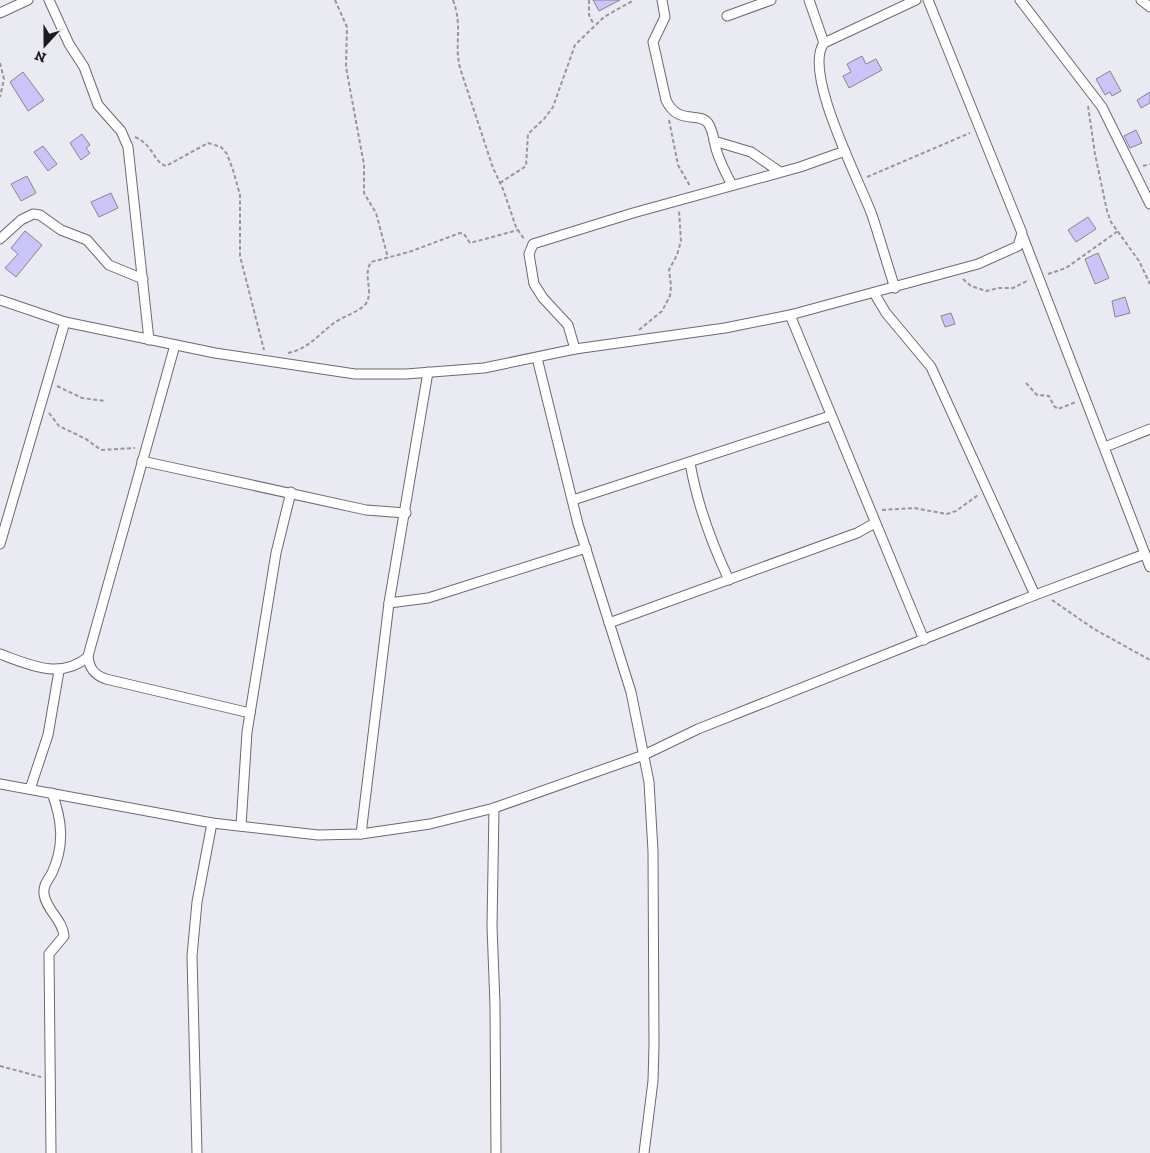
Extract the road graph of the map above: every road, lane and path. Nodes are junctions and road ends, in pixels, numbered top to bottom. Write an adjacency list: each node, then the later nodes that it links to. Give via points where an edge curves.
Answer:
1 (28, 0): 15 (street)
2 (49, 0): 24 (street, via 69,44 84,67 98,105)
3 (336, 0): 38 (path, via 346,27 346,67 364,165 364,193 376,214)
4 (453, 0): 29 (path, via 459,24 456,53)
5 (589, 0): 17 (path, via 588,10)
6 (634, 0): 17 (path)
7 (662, 0): 22 (street, via 665,17 653,47)
8 (771, 0): 16 (street)
9 (809, 0): 18 (street)
10 (916, 0): 18 (street)
11 (928, 0): 23 (street)
12 (1020, 0): 32 (street, via 1102,107)
13 (1141, 0): 14 (street)
14 (1150, 7)
15 (0, 13)
16 (727, 16)
17 (594, 25): 29 (path, via 573,48 559,93 549,112 528,134 526,166)
18 (824, 44): 26 (street, via 818,64 822,86)
19 (0, 63): 20 (path, via 4,79)
20 (0, 97)
21 (1088, 103): 34 (path, via 1103,201)
22 (668, 105): 25 (street, via 680,116 706,121); 31 (path, via 667,116 678,165 690,186)
23 (979, 130): 28 (path); 35 (street, via 1021,226)
24 (122, 134): 41 (street, via 130,153); 53 (path, via 143,140 154,151 159,163 166,166 208,143 221,147 227,154 240,195 240,256 255,321)
25 (714, 141): 27 (street, via 751,152); 30 (street)
26 (845, 150): 27 (street); 28 (street)
27 (780, 172): 30 (street)
28 (858, 181): 43 (street)
29 (500, 183): 33 (path)
30 (732, 185): 31 (street)
31 (682, 199): 37 (street); 49 (path, via 681,242 669,270 670,296 662,310)
32 (1150, 204)
33 (518, 230): 37 (path); 38 (path, via 470,243 460,233)
34 (1118, 231): 40 (path, via 1066,268); 42 (path)
35 (1022, 237): 39 (street, via 1010,252); 40 (street)
36 (0, 239): 41 (street, via 21,220 33,214 40,215 61,230 87,240 109,264)
37 (531, 246): 51 (street, via 531,270 536,289 568,325)
38 (388, 258): 53 (path, via 371,262 367,270 370,292 365,305 334,323 309,346)
39 (960, 270): 40 (path, via 964,282 986,291 1013,288); 43 (street)
40 (1038, 276): 57 (street)
41 (143, 279): 48 (street)
42 (1150, 284)
43 (895, 288): 44 (street)
44 (874, 293): 46 (street); 66 (street, via 886,313 931,367)
45 (0, 300): 47 (street)
46 (790, 315): 49 (street); 60 (street)
47 (65, 322): 48 (street); 55 (street)
48 (149, 340): 50 (street)
49 (630, 342): 51 (street)
50 (175, 345): 53 (street); 63 (street)
51 (575, 349): 52 (street)
52 (537, 358): 54 (street, via 484,368); 68 (street)
53 (271, 362): 54 (street, via 375,375)
54 (428, 372): 70 (street)
55 (49, 380): 58 (path, via 82,398); 59 (street)
56 (1026, 383): 57 (path, via 1037,395 1050,396 1058,409)
57 (1085, 398): 62 (street)
58 (106, 401)
59 (41, 407): 63 (path, via 59,426 101,450 131,447); 72 (street)
60 (830, 416): 65 (street); 69 (street)
61 (1150, 429): 62 (street)
62 (1105, 447): 74 (street)
63 (145, 450): 64 (street)
64 (142, 461): 67 (street); 82 (street)
65 (690, 463): 68 (street); 76 (street, via 718,557)
66 (987, 488): 69 (path, via 964,506 947,514 914,508); 77 (street)
67 (291, 492): 70 (street, via 366,510); 85 (street, via 274,563)
68 (573, 500): 73 (street)
69 (870, 512): 71 (street)
70 (406, 513): 78 (street)
71 (875, 524): 76 (street); 80 (street)
72 (0, 544)
73 (586, 548): 78 (street, via 428,598); 79 (street)
74 (1145, 554): 75 (street); 77 (street)
75 (1150, 567)
76 (729, 580): 79 (street)
77 (1037, 594): 80 (street); 83 (path, via 1054,600 1108,637)
78 (389, 603): 93 (street)
79 (609, 623): 86 (street, via 631,692)
80 (924, 640): 86 (street, via 698,729)
81 (0, 654): 84 (street)
82 (88, 657): 84 (street); 85 (street, via 88,664 95,673 106,679)
83 (1150, 660)
84 (59, 671): 88 (street, via 48,735)
85 (250, 713): 92 (street)
86 (644, 755): 90 (street); 99 (street, via 649,782 652,851 654,1003 653,1081)
87 (0, 784): 88 (street)
88 (30, 789): 89 (street)
89 (52, 793): 91 (street); 95 (street, via 62,821 57,858 44,896 64,936 48,954)
90 (494, 808): 93 (street, via 430,824); 98 (street, via 492,926)
91 (212, 823): 92 (street); 97 (street, via 197,902 192,956)
92 (241, 826): 93 (street, via 318,835)
93 (361, 834)
94 (1, 1065): 95 (path)
95 (50, 1079): 96 (street)
96 (51, 1153)
97 (197, 1153)
98 (496, 1153)
99 (644, 1153)

